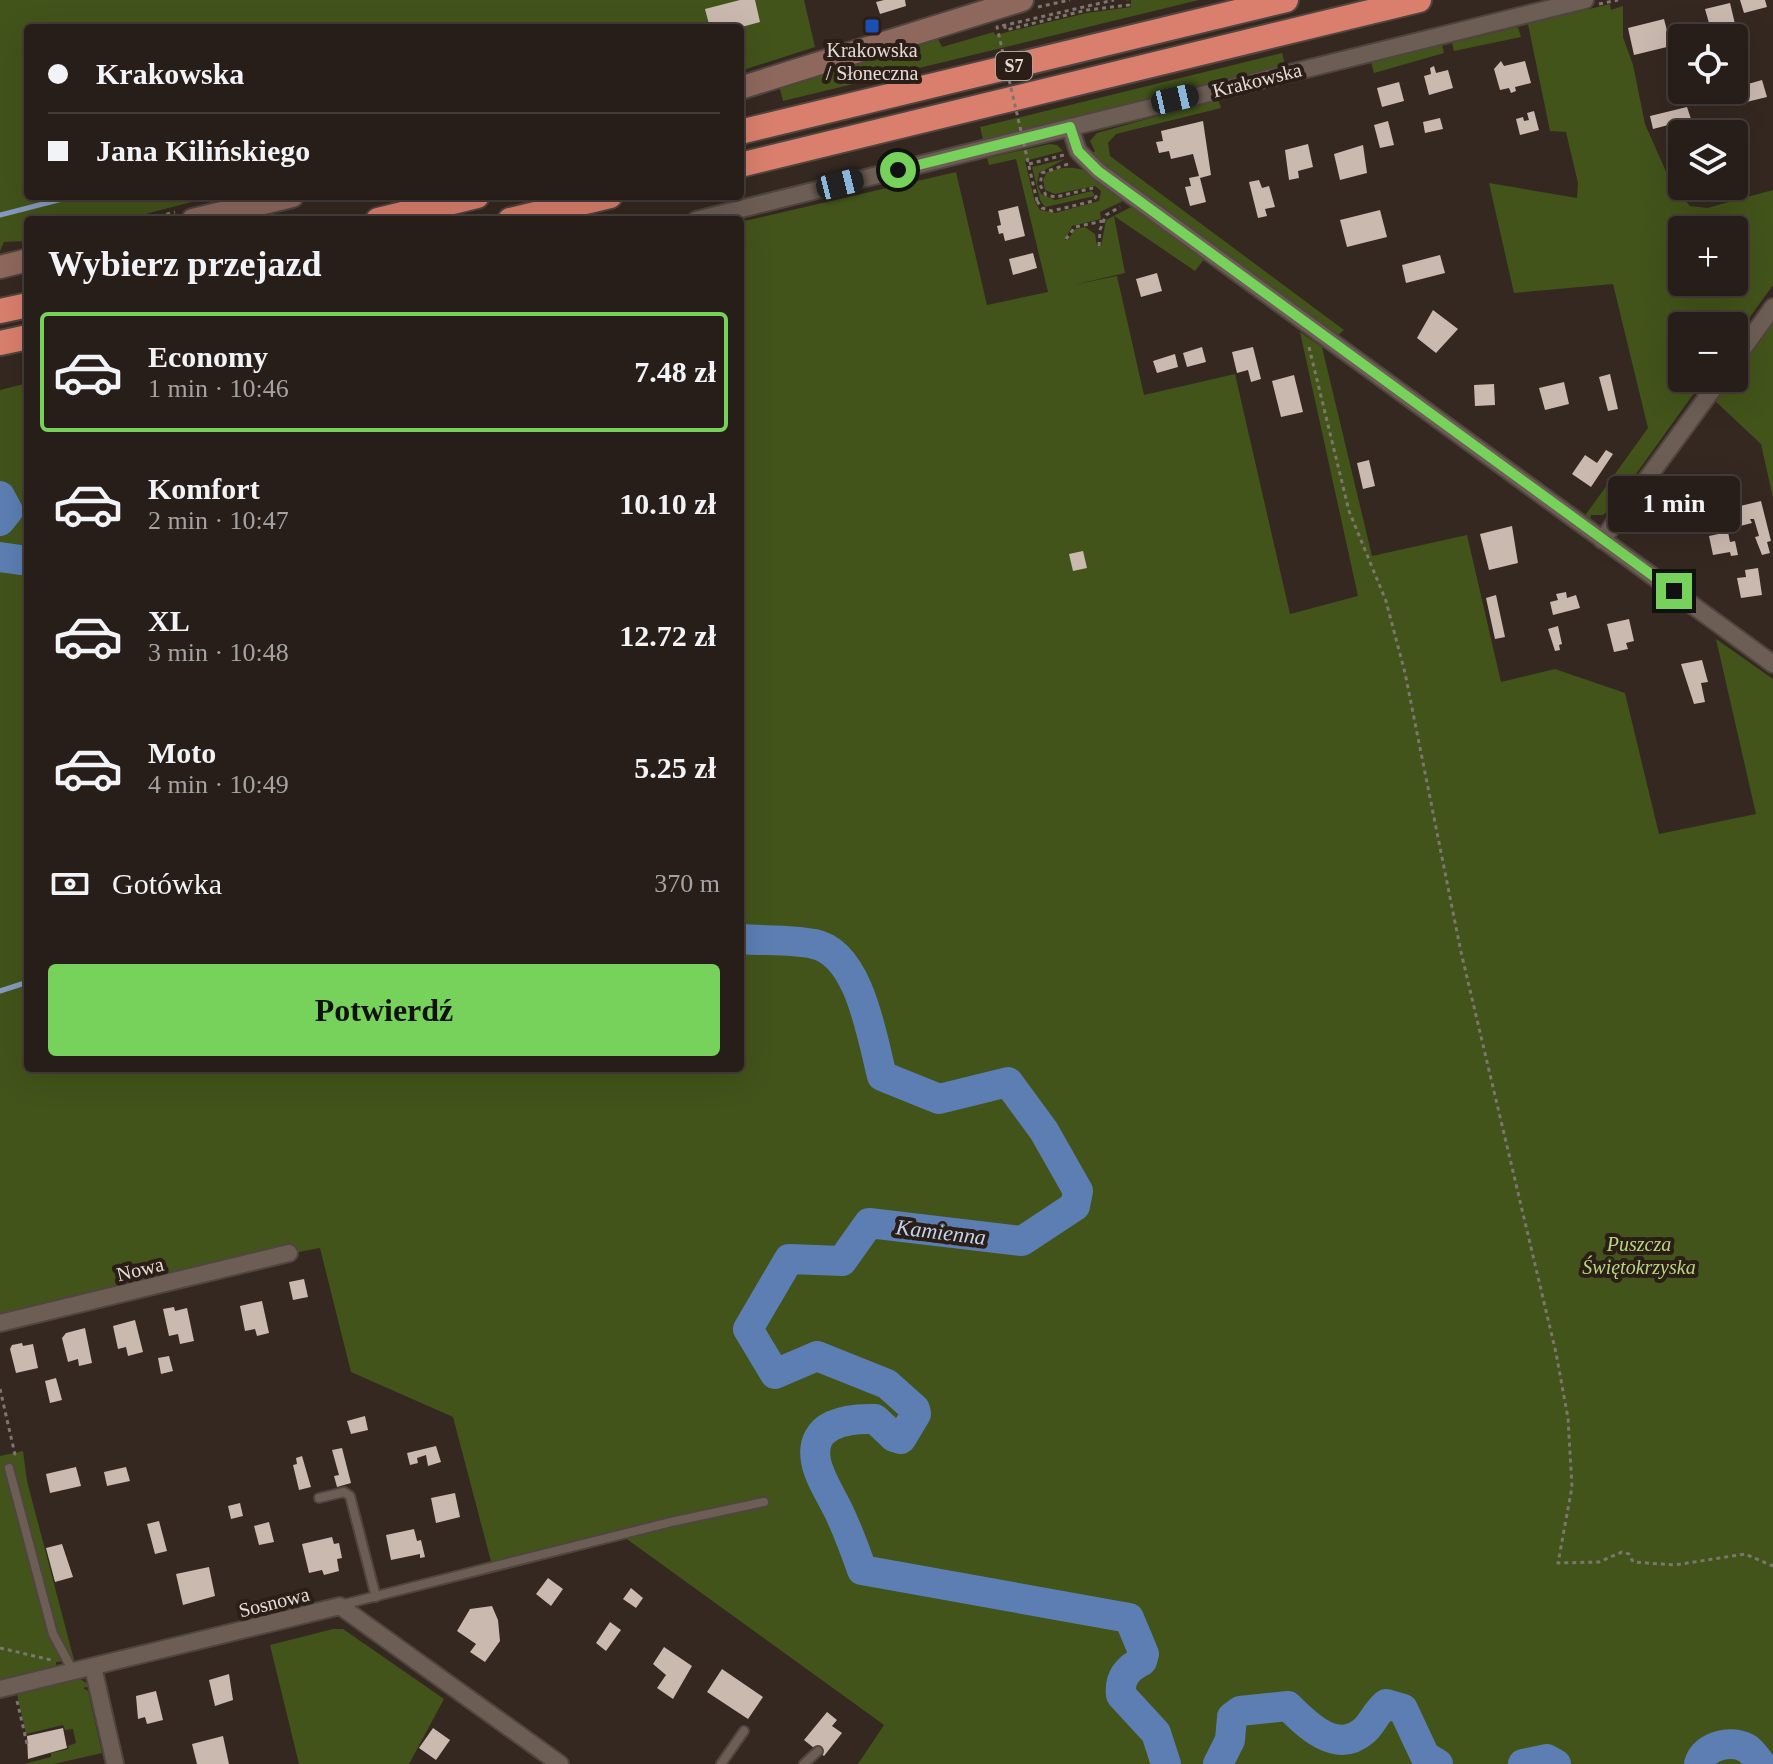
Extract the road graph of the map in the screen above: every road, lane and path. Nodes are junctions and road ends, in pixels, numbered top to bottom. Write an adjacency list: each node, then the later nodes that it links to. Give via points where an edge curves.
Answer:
1 (1022, 0): 8 (street)
2 (1114, 0): 14 (path, bridge, via 997,27)
3 (1128, 0): 7 (path, bridge, via 1129,5 1006,30)
4 (1286, 0): 10 (highway, S7)
5 (1419, 0): 13 (highway, S7)
6 (1585, 0): 9 (street, Krakowska)
7 (1002, 16)
8 (744, 87)
9 (1070, 127): 12 (street); 22 (street, Krakowska)
10 (744, 131)
11 (1064, 156): 14 (path)
12 (1082, 157): 14 (path, bridge, via 1046,170 1040,182 1047,196 1093,188 1098,197 1054,210 1037,201); 15 (street)
13 (744, 164)
14 (1029, 164)
15 (1136, 199): 23 (path); 31 (street)
16 (274, 200): 19 (street)
17 (460, 200): 20 (highway)
18 (593, 200): 21 (highway)
19 (209, 216)
20 (394, 216)
21 (527, 216)
22 (712, 216)
23 (1103, 221): 24 (path, via 1075,227); 25 (path)
24 (1066, 239)
25 (1099, 246)
26 (24, 261): 27 (street)
27 (0, 267)
28 (24, 306): 30 (highway)
29 (1773, 307): 33 (street)
30 (0, 311)
31 (1302, 320): 36 (street); 44 (path, via 1349,511 1386,601 1405,673 1461,952 1556,1353 1568,1418 1572,1487 1558,1563 1599,1562 1622,1552 1633,1562 1675,1565 1745,1554)
32 (24, 338): 34 (highway)
33 (1748, 342)
34 (0, 343)
35 (1711, 392): 36 (street)
36 (1602, 540): 37 (street)
37 (1773, 664)
38 (289, 1253): 39 (street, Nowa)
39 (0, 1323)
40 (0, 1389): 41 (path, via 16,1453 16,1463)
41 (9, 1468): 48 (lane, via 53,1634)
42 (319, 1498): 45 (lane, via 344,1492 350,1496)
43 (764, 1502): 45 (lane)
44 (1773, 1566)
45 (376, 1597): 46 (lane)
46 (340, 1606): 47 (street, Sosnowa); 54 (street, Sosnowa)
47 (93, 1667): 48 (street, Sosnowa); 53 (street)
48 (73, 1672): 49 (street, Sosnowa)
49 (7, 1688): 51 (path)
50 (744, 1731): 55 (lane)
51 (28, 1748)
52 (818, 1751): 56 (lane)
53 (115, 1764)
54 (560, 1764)
55 (721, 1764)
56 (804, 1764)

